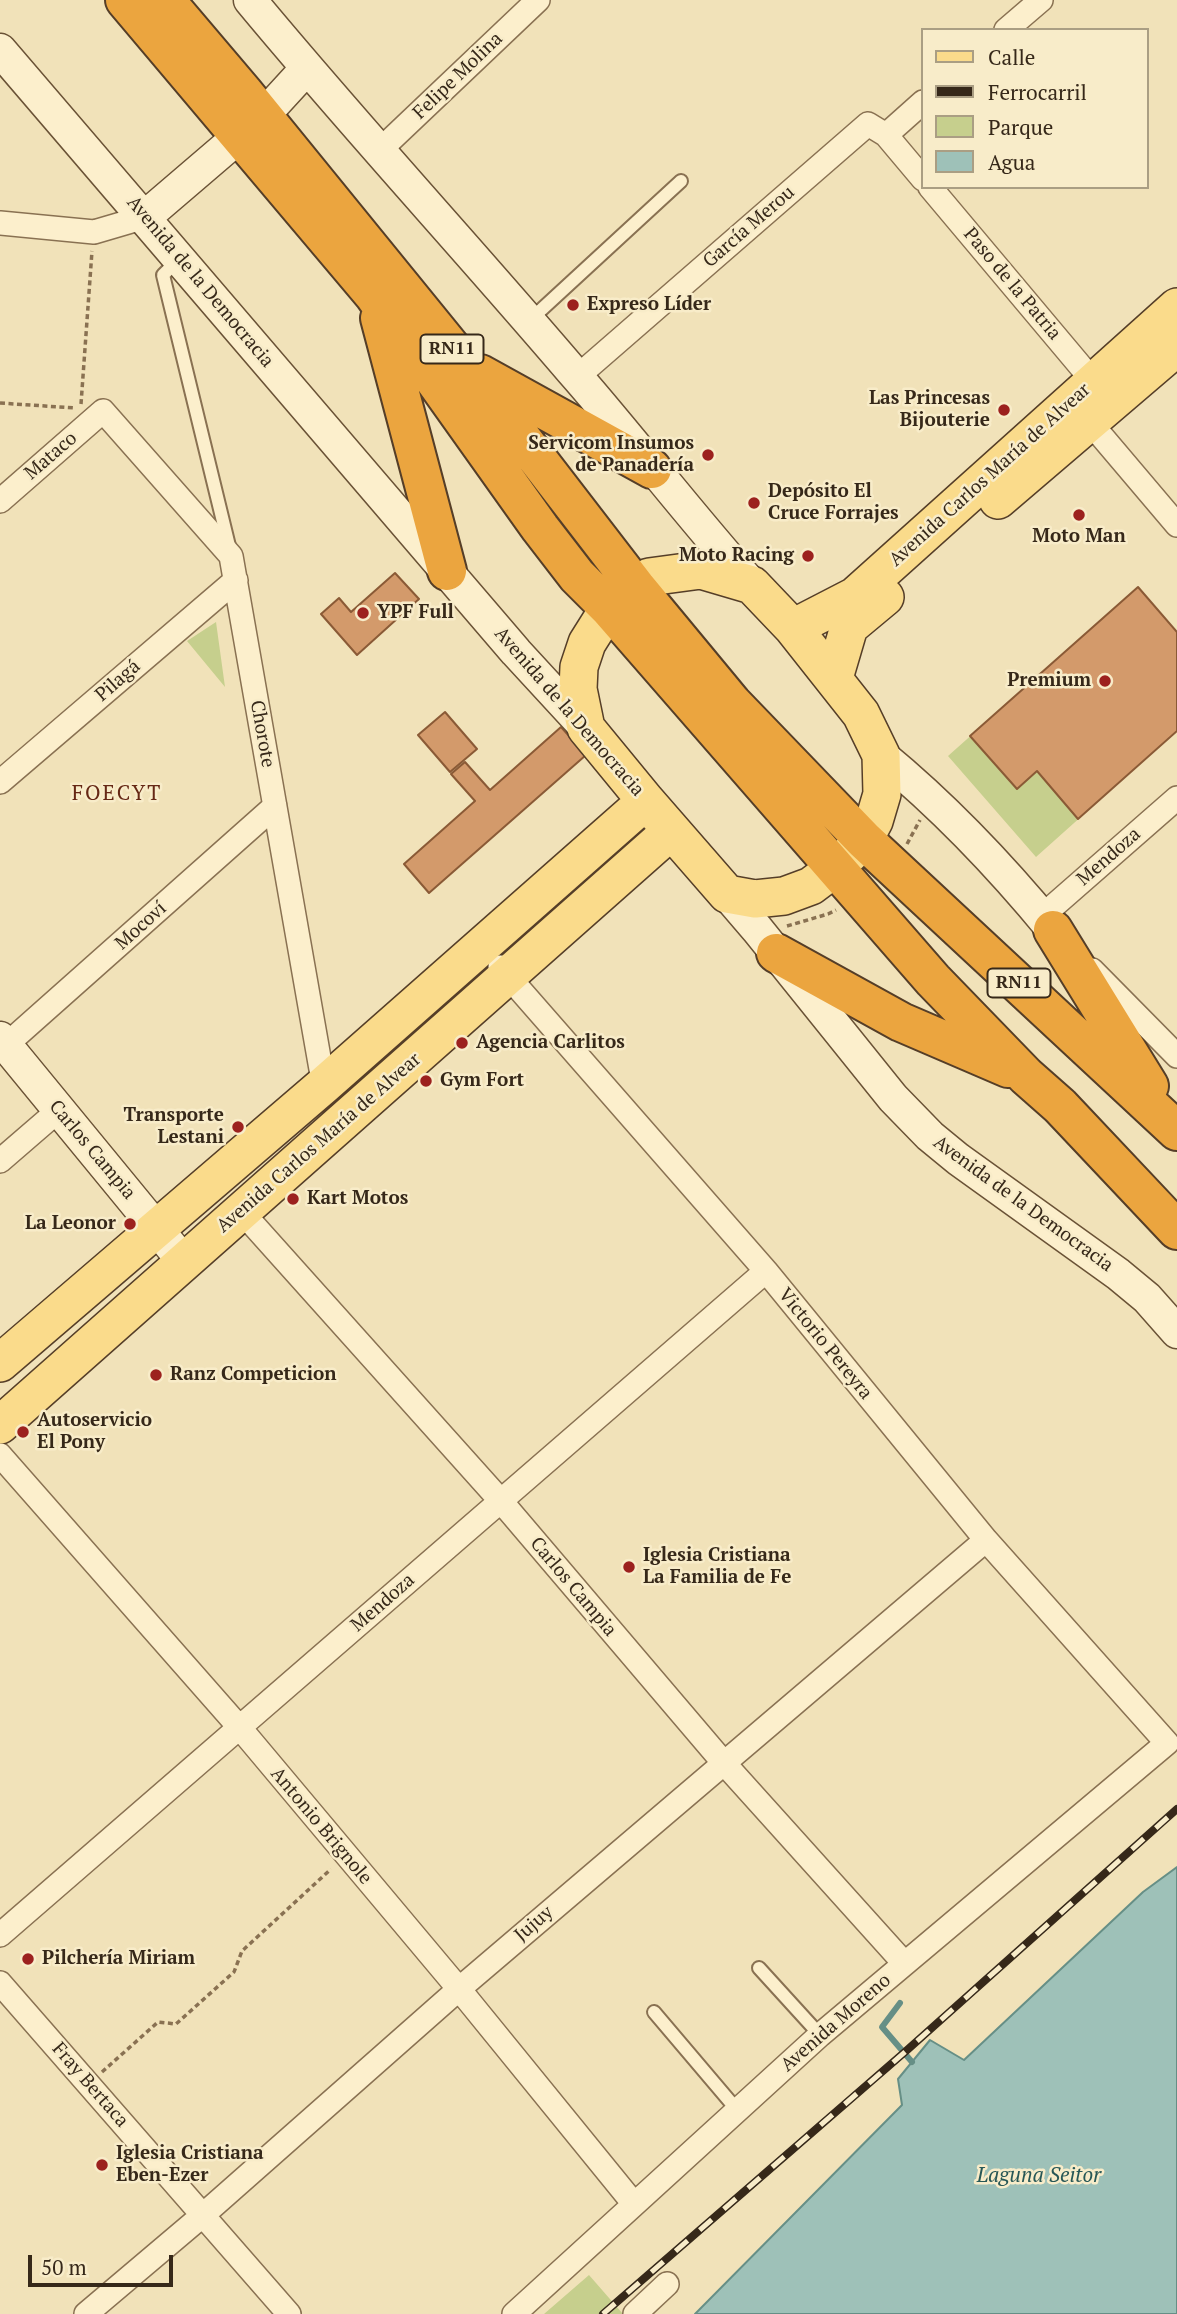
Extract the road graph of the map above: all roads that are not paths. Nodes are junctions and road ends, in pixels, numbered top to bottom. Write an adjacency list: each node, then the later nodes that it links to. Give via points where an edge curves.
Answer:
1 (125, 0): 10 (highway, RN11)
2 (165, 0): 10 (highway, RN11)
3 (250, 0): 8 (street)
4 (538, 0): 12 (street, Felipe Molina)
5 (1041, 0): 6 (street)
6 (1008, 28)
7 (0, 50): 16 (street, Avenida de la Democracia)
8 (307, 68): 10 (street); 12 (street)
9 (922, 103): 11 (street)
10 (251, 126): 16 (street); 19 (highway, RN11); 23 (highway, RN11)
11 (886, 135): 13 (street); 24 (street, García Merou, via 868,124)
12 (379, 151): 21 (street)
13 (922, 178)
14 (681, 181): 21 (lane)
15 (931, 189): 25 (street, Paso de la Patria)
16 (145, 217): 17 (street, via 94,232); 18 (street, Avenida de la Democracia)
17 (0, 223)
18 (181, 258): 30 (lane, via 163,275); 31 (street, Avenida de la Democracia)
19 (374, 295): 31 (highway); 34 (highway, RN11, via 577,576)
20 (1177, 307): 25 (main road, Avenida Carlos María de Alvear)
21 (529, 322): 24 (street)
22 (1177, 347): 25 (main road, Avenida Carlos María de Alvear)
23 (466, 366): 27 (highway); 34 (highway, RN11)
24 (577, 377): 27 (street)
25 (1085, 401): 29 (street, Paso de la Patria); 35 (main road, Avenida Carlos María de Alvear, via 855,596); 36 (main road, Avenida Carlos María de Alvear, via 849,627)
26 (103, 411): 28 (street, Mataco); 30 (street, Chorote)
27 (652, 469): 33 (street)
28 (0, 501)
29 (1177, 525)
30 (231, 556): 32 (street, Chorote)
31 (447, 571): 37 (street, Avenida de la Democracia)
32 (236, 580): 39 (street, Pilagá); 42 (street, Chorote)
33 (752, 585): 34 (main road, via 701,570 649,577); 35 (main road)
34 (623, 597): 37 (main road, via 587,643 579,667 578,689); 45 (highway, RN11); 47 (highway, RN11)
35 (793, 628): 36 (main road)
36 (834, 678): 38 (main road, via 861,714)
37 (586, 728): 41 (main road, Avenida de la Democracia)
38 (881, 755): 45 (main road, via 881,794); 50 (street, via 951,819)
39 (0, 782)
40 (1177, 798): 50 (street, Mendoza)
41 (646, 801): 43 (main road, Avenida Carlos María de Alvear); 44 (main road, Avenida de la Democracia)
42 (275, 806): 53 (street, Mocoví); 56 (street, Chorote)
43 (619, 825): 49 (main road, Avenida Carlos María de Alvear); 52 (main road, Avenida Carlos María de Alvear)
44 (671, 831): 46 (main road, Avenida Carlos María de Alvear); 48 (main road, Avenida de la Democracia)
45 (864, 839): 47 (main road); 58 (highway, RN11)
46 (638, 860): 49 (main road, Avenida Carlos María de Alvear); 52 (main road, Avenida Carlos María de Alvear)
47 (835, 868): 48 (main road, via 811,886 784,896 755,899); 55 (highway, RN11, via 933,980)
48 (727, 894): 51 (street, Avenida de la Democracia)
49 (560, 904): 52 (main road, Avenida Carlos María de Alvear)
50 (1047, 924): 54 (street); 58 (highway)
51 (776, 953): 55 (highway, via 901,1022); 64 (street, Avenida de la Democracia, via 893,1098 930,1136 1118,1274)
52 (495, 960): 56 (main road, Avenida Carlos María de Alvear); 60 (main road, Avenida Carlos María de Alvear); 63 (street, Victorio Pereyra)
53 (3, 1042): 57 (street, Carlos Campia)
54 (1177, 1056)
55 (1026, 1076): 61 (highway, RN11)
56 (326, 1093): 62 (main road, Avenida Carlos María de Alvear)
57 (59, 1110): 59 (street); 62 (street, Carlos Campia)
58 (1175, 1129)
59 (0, 1161)
60 (241, 1211): 62 (main road, Avenida Carlos María de Alvear); 69 (street, Carlos Campia)
61 (1177, 1230)
62 (170, 1245): 65 (main road, Avenida Carlos María de Alvear); 66 (main road, Avenida Carlos María de Alvear); 67 (main road, Avenida Carlos María de Alvear)
63 (766, 1271): 69 (street, Mendoza); 70 (street, Victorio Pereyra)
64 (1177, 1332)
65 (0, 1363)
66 (0, 1392)
67 (0, 1425)
68 (0, 1455): 71 (street, Antonio Brignole)
69 (500, 1500): 71 (street, Mendoza); 73 (street, Carlos Campia)
70 (986, 1540): 72 (street, Victorio Pereyra); 73 (street, Jujuy)
71 (240, 1728): 74 (street, Mendoza); 78 (street, Antonio Brignole)
72 (1167, 1743): 75 (street, Avenida Moreno)
73 (723, 1762): 75 (street, Carlos Campia); 78 (street, Jujuy)
74 (0, 1935)
75 (904, 1964): 80 (street, Avenida Moreno)
76 (759, 1968): 80 (lane)
77 (0, 1983): 83 (street, Fray Bertaca)
78 (459, 1989): 82 (street, Antonio Brignole); 83 (street, Jujuy)
79 (654, 2012): 81 (lane)
80 (820, 2035): 81 (street, Avenida Moreno)
81 (738, 2110): 82 (street, Avenida Moreno)
82 (634, 2204): 87 (street, Avenida Moreno)
83 (203, 2215): 85 (street, Jujuy); 86 (street, Fray Bertaca)
84 (667, 2284): 88 (street)
85 (86, 2314)
86 (289, 2314)
87 (514, 2314)
88 (635, 2314)

